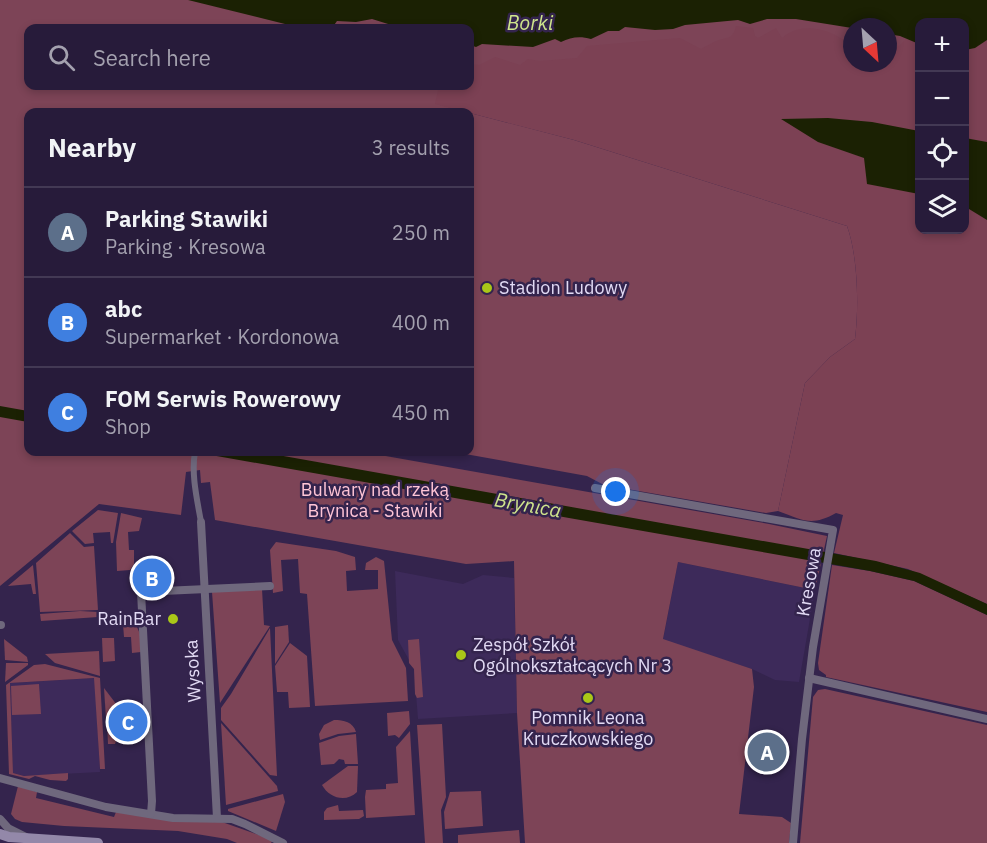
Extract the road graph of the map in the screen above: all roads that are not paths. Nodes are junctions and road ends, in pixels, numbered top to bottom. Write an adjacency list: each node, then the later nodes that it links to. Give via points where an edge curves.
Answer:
1 (194, 456): 3 (street)
2 (595, 488): 6 (street, Kresowa, via 833,530)
3 (201, 522): 5 (street, Wysoka)
4 (270, 586): 5 (street)
5 (204, 588): 9 (street, via 141,592); 10 (street, Wysoka)
6 (809, 678): 7 (street); 16 (street, Kresowa)
7 (987, 719)
8 (0, 778): 9 (street, via 73,799)
9 (151, 814): 10 (street)
10 (217, 818): 15 (street, via 232,819)
11 (0, 819): 13 (street, via 8,828)
12 (4, 837): 13 (main road)
13 (30, 839): 14 (main road)
14 (98, 843)
15 (283, 843)
16 (793, 843)

